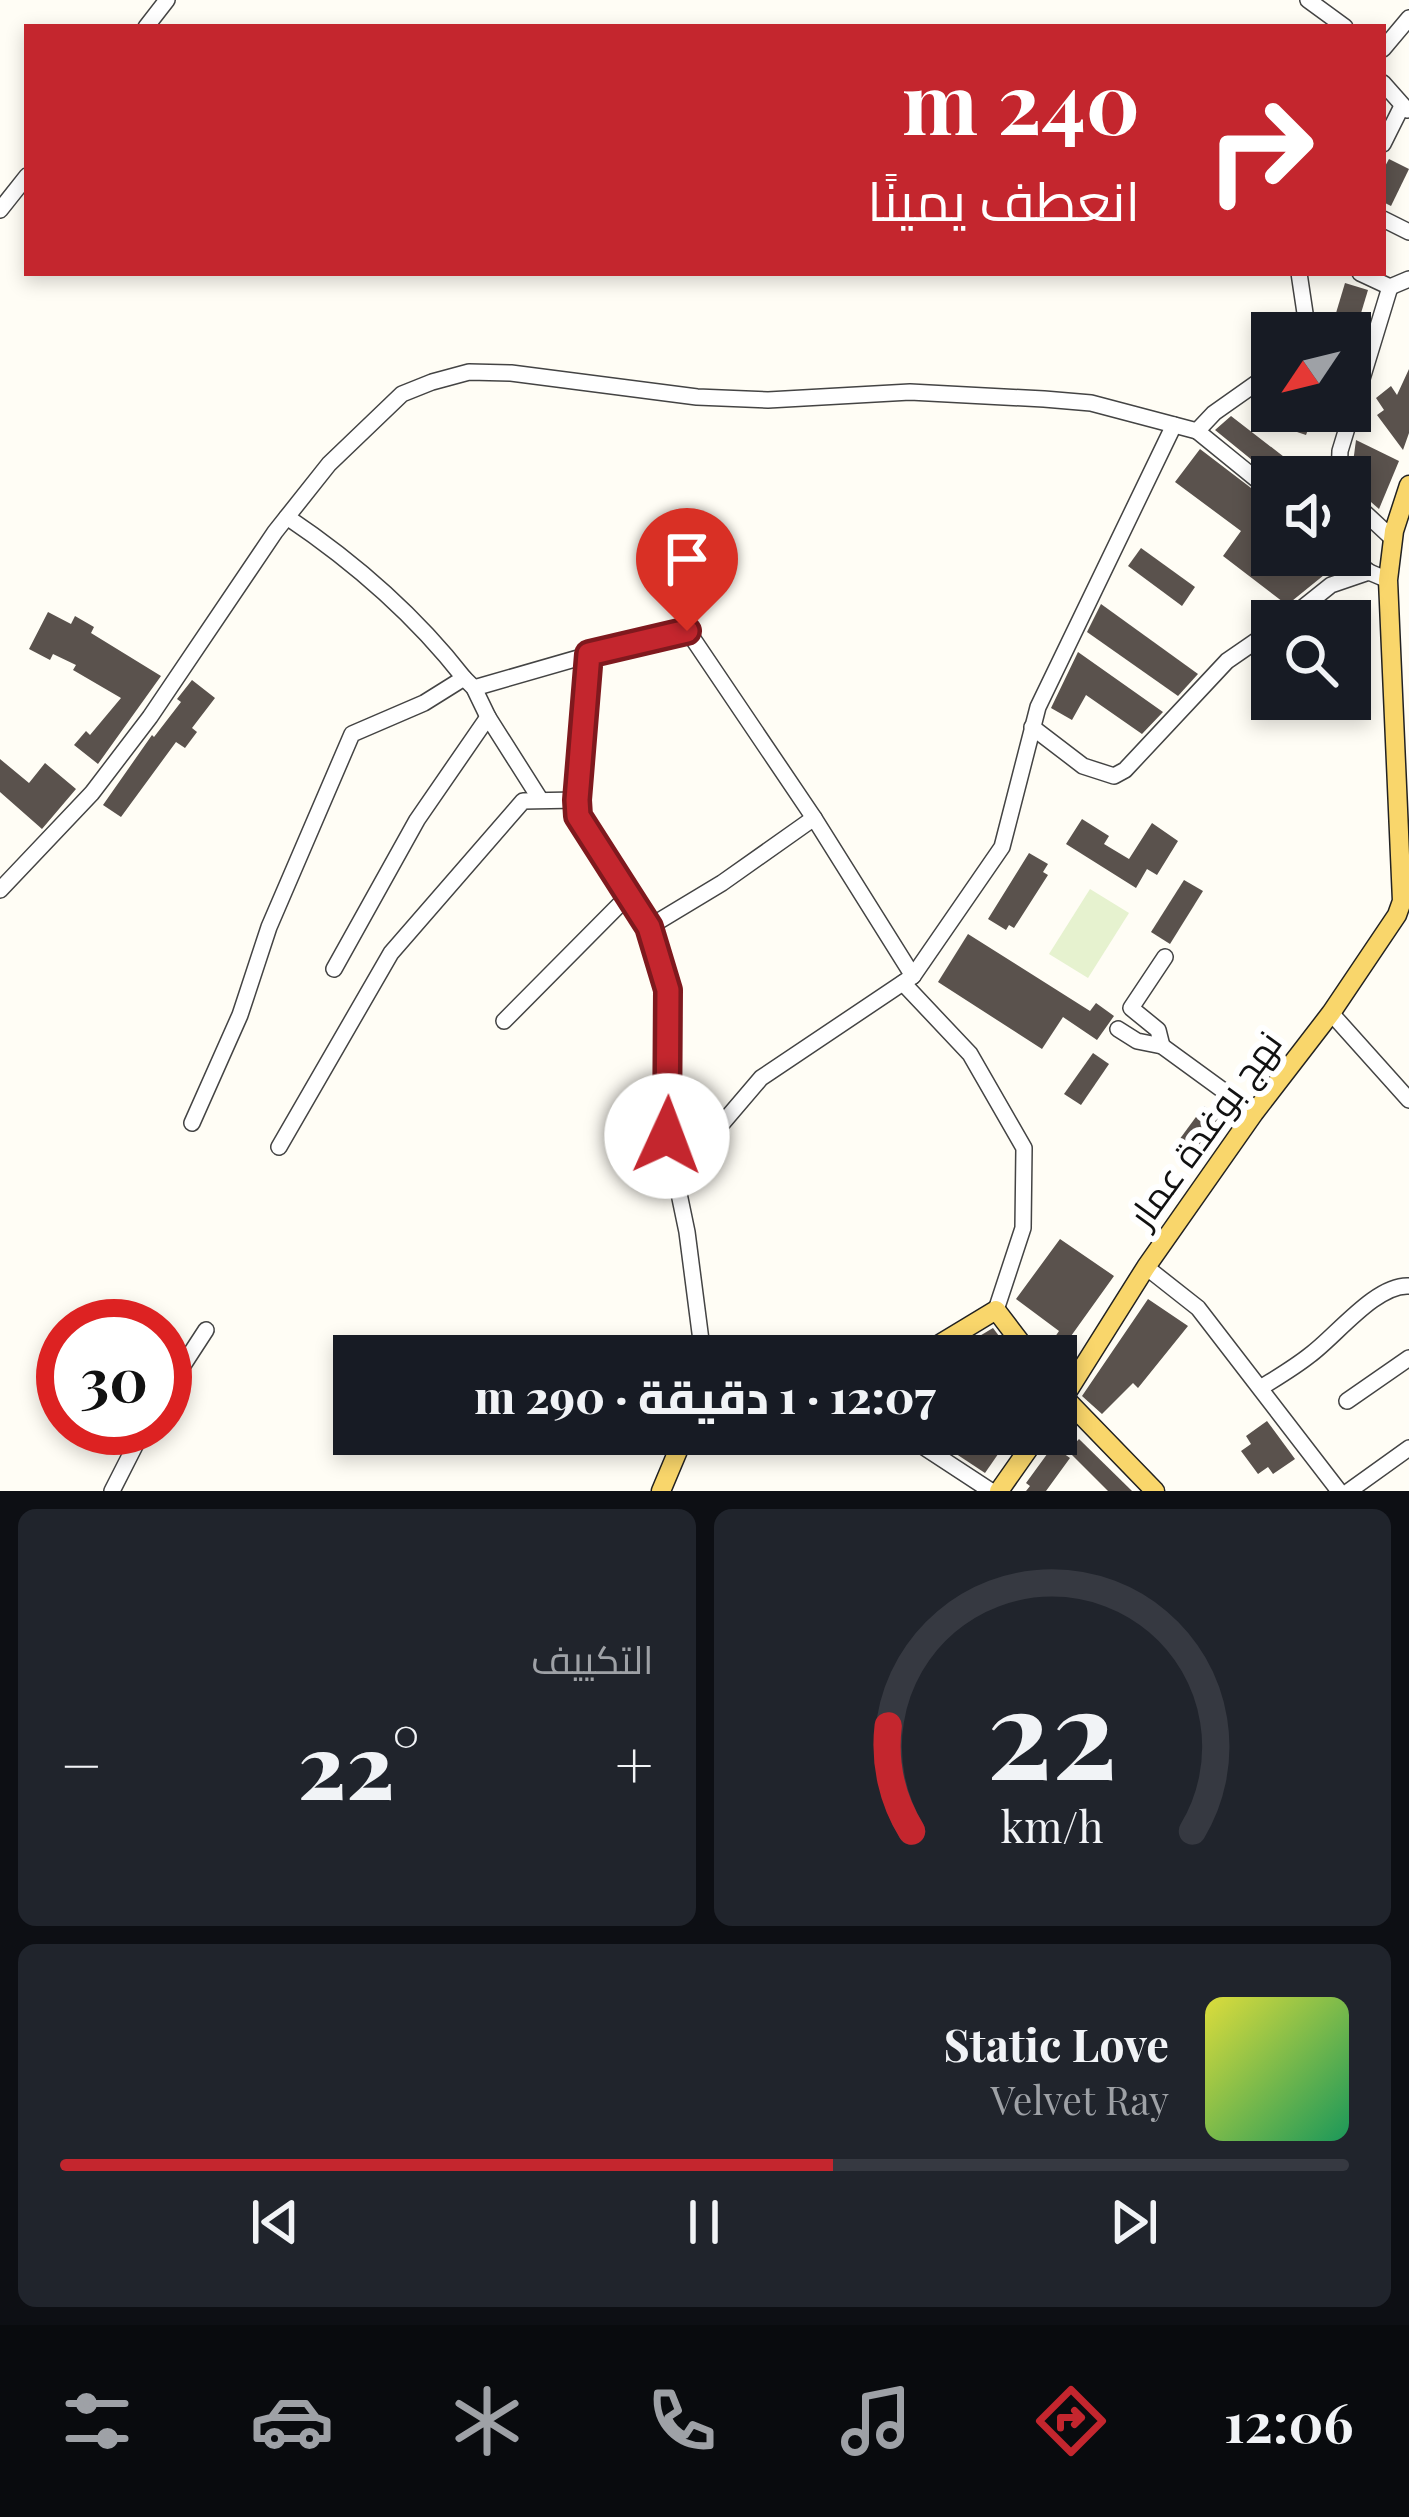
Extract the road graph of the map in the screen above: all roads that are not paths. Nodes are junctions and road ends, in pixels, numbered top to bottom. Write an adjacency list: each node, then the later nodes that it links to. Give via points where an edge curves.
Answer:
1 (167, 0): 4 (street)
2 (1308, 0): 5 (street)
3 (1409, 18): 6 (street)
4 (148, 24)
5 (1341, 24)
6 (1386, 45)
7 (1386, 83): 8 (street)
8 (1405, 109): 9 (street)
9 (1386, 139)
10 (24, 180): 11 (street)
11 (0, 210)
12 (1299, 276): 16 (street)
13 (1366, 276): 15 (street)
14 (1409, 279): 15 (street)
15 (1390, 287): 20 (street)
16 (1305, 312)
17 (1251, 387): 19 (street)
18 (1174, 425): 19 (street); 23 (street, via 1044,399 910,392 697,397 469,372 402,394); 35 (street)
19 (1197, 431): 21 (street)
20 (1340, 456)
21 (1251, 475)
22 (1409, 485): 25 (main road)
23 (287, 517): 33 (street, via 428,632); 40 (street, via 92,793)
24 (1371, 519): 25 (street)
25 (1393, 539): 28 (main road)
26 (1371, 574): 28 (street)
27 (1357, 576): 30 (street)
28 (1388, 590): 29 (street); 39 (main road)
29 (1409, 595)
30 (1312, 600)
31 (1251, 645): 35 (street, via 1114,776 1083,766)
32 (589, 654): 33 (street); 37 (street); 38 (street, via 687,631)
33 (469, 683): 34 (street); 53 (street, via 352,734)
34 (488, 717): 36 (street); 45 (street, via 417,820)
35 (1032, 727): 46 (street, via 1002,847)
36 (540, 799): 37 (street); 54 (street, via 524,801 391,953)
37 (577, 800): 41 (street, via 578,816)
38 (814, 818): 43 (street); 46 (street)
39 (1404, 860): 42 (main road)
40 (0, 890)
41 (628, 895): 43 (street); 48 (street)
42 (1405, 897): 47 (main road, نهج بوغدة عمار)
43 (649, 927): 55 (street, via 668,990 667,1136)
44 (1165, 957): 50 (street, via 1131,1008 1158,1030)
45 (334, 969)
46 (908, 980): 55 (street, via 761,1078 703,1146); 58 (street, via 970,1054 1024,1148 1023,1228)
47 (1331, 1013): 51 (street); 52 (main road, نهج بوغدة عمار)
48 (504, 1021)
49 (1118, 1029): 50 (street)
50 (1162, 1046): 52 (street)
51 (1409, 1100)
52 (1254, 1112): 56 (main road, نهج بوغدة عمار)
53 (192, 1123)
54 (279, 1147)
55 (680, 1190): 60 (street)
56 (1146, 1267): 65 (main road, نهج بوغدة عمار); 66 (street, via 1198,1308)
57 (1409, 1286): 66 (street, via 1396,1285)
58 (996, 1310): 61 (main road); 62 (main road)
59 (206, 1330): 63 (street)
60 (700, 1335)
61 (955, 1335)
62 (1015, 1335)
63 (192, 1352)
64 (1409, 1358): 67 (street)
65 (1077, 1372)
66 (1262, 1387): 78 (street)
67 (1347, 1401)
68 (1077, 1416): 77 (main road)
69 (1409, 1448): 79 (street)
70 (130, 1455): 74 (street)
71 (676, 1455): 75 (main road)
72 (938, 1455): 76 (street)
73 (1023, 1455): 76 (main road)
74 (112, 1491)
75 (661, 1491)
76 (995, 1491)
77 (1155, 1491)
78 (1339, 1491)
79 (1349, 1491)

